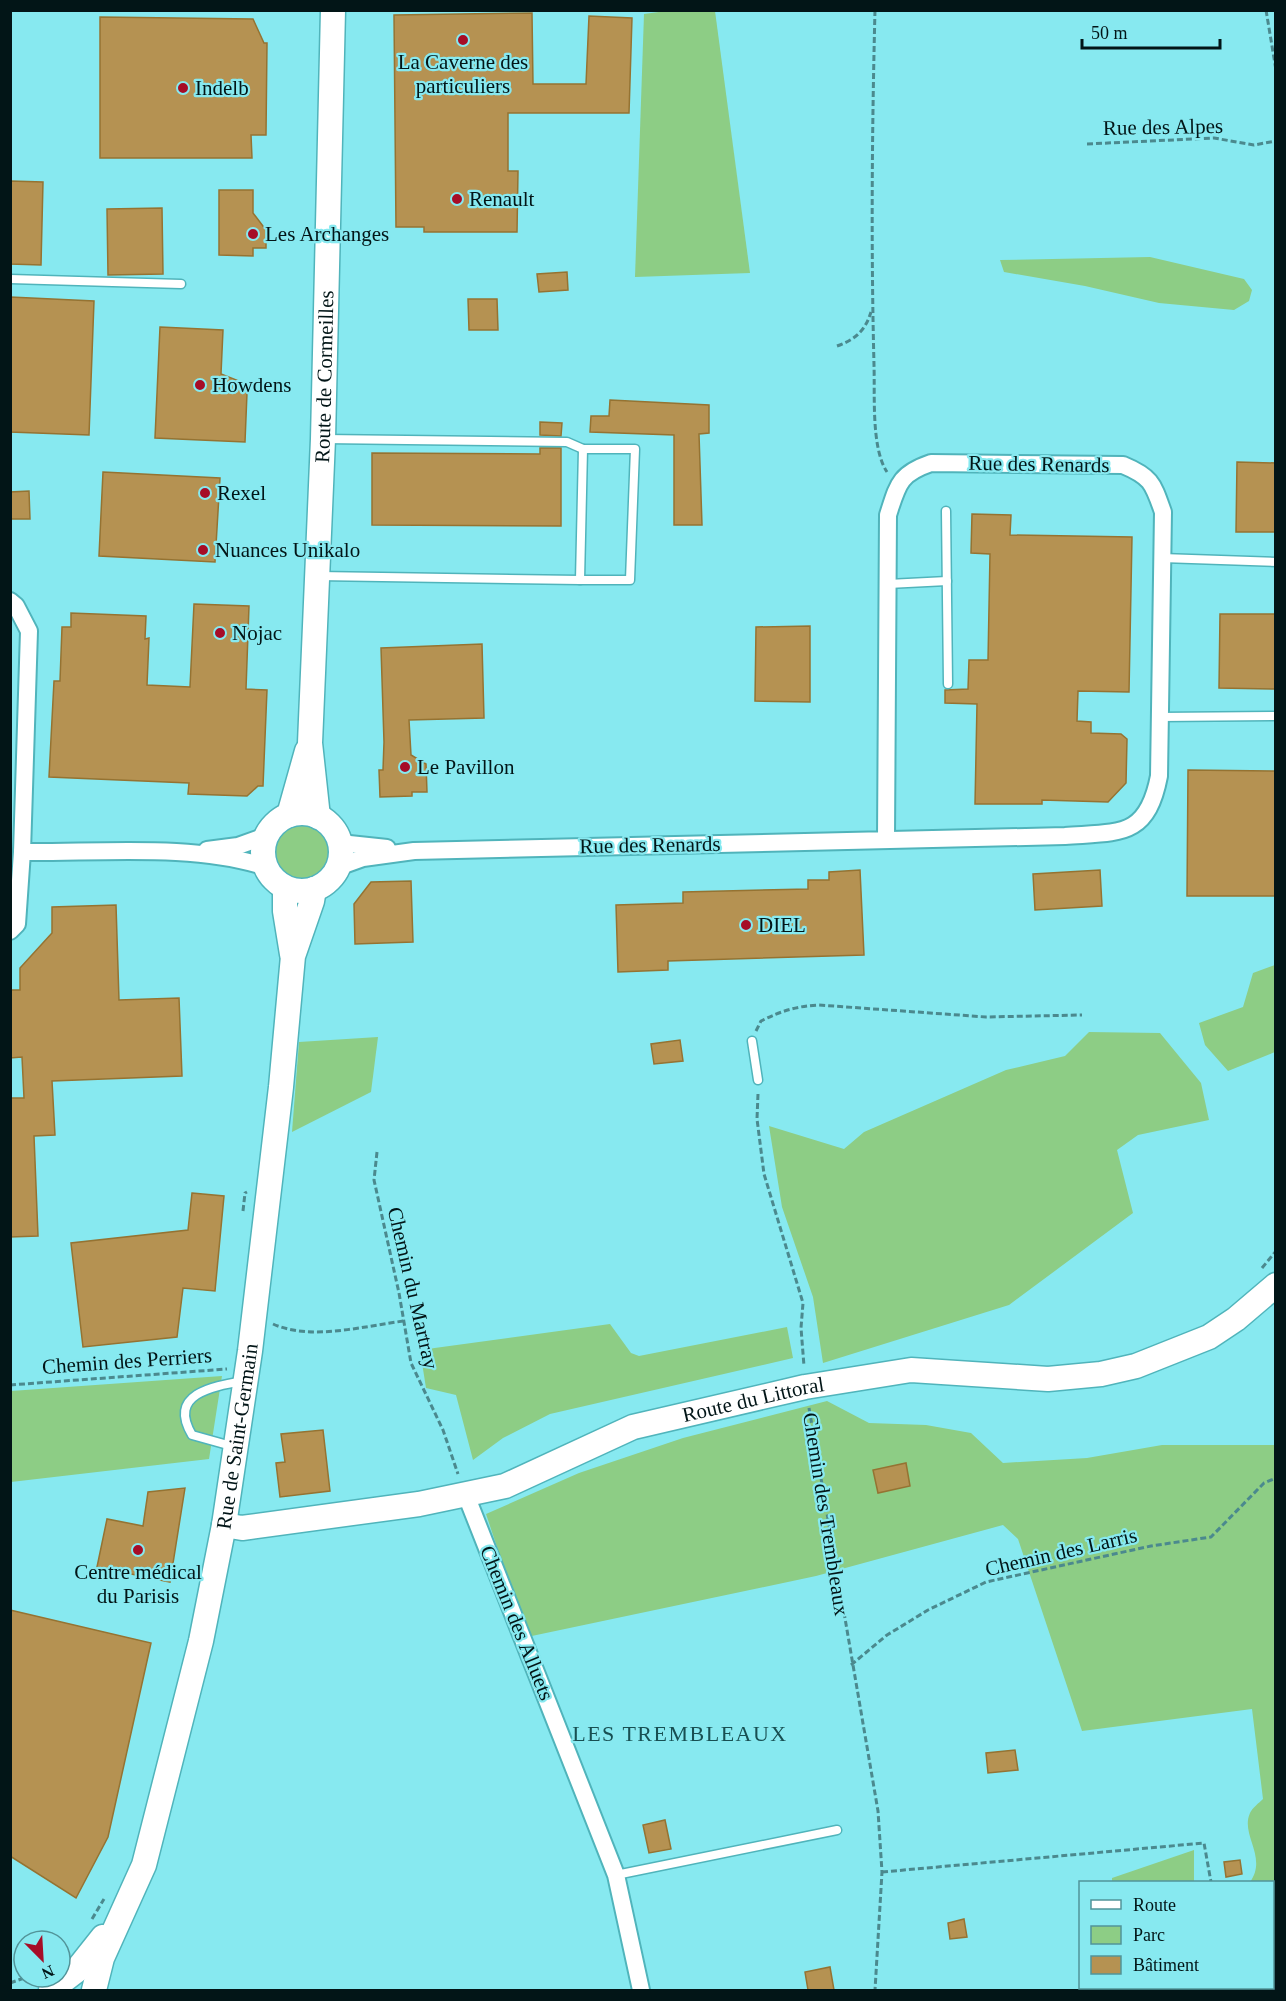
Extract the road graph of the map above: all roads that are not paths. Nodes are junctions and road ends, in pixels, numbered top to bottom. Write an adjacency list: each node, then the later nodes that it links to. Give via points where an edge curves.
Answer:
1 (333, 10): 4 (main road, Route de Cormeilles)
2 (10, 279): 3 (lane)
3 (181, 284)
4 (323, 439): 5 (lane, via 567,442); 9 (main road, Route de Cormeilles)
5 (583, 449): 10 (lane); 10 (lane, via 635,449 630,580)
6 (946, 511): 11 (lane)
7 (1162, 558): 8 (lane); 12 (street, Rue des Renards, via 1163,512 1153,484 1143,473 1123,465 931,463 909,471 897,486 888,515); 16 (street, Rue des Renards)
8 (1275, 562)
9 (318, 576): 10 (lane); 17 (main road, Route de Cormeilles)
10 (580, 580)
11 (947, 581): 12 (lane); 14 (lane)
12 (888, 584): 21 (street)
13 (10, 601): 23 (street, via 29,631)
14 (948, 684)
15 (1275, 716): 16 (lane)
16 (1160, 717): 21 (street, Rue des Renards, via 1156,794 1148,814 1132,826 1112,833 1065,836)
17 (310, 743): 18 (main road, Route de Cormeilles); 19 (main road, Route de Cormeilles)
18 (289, 815): 19 (main road, via 304,813); 20 (main road)
19 (318, 817): 25 (main road, via 328,823)
20 (266, 836): 24 (street, via 238,846); 26 (main road)
21 (886, 839): 22 (street, Rue des Renards)
22 (414, 851): 25 (street, Rue des Renards); 25 (street, Rue des Renards, via 363,858)
23 (22, 852): 24 (street); 29 (street, via 16,924)
24 (183, 853): 26 (street)
25 (339, 855): 28 (main road, via 332,877)
26 (266, 867): 27 (main road)
27 (285, 888): 28 (main road); 30 (main road, Rue de Saint-Germain)
28 (314, 889): 30 (main road, Rue de Saint-Germain)
29 (10, 931)
30 (293, 956): 34 (main road, Rue de Saint-Germain, via 281,1087)
31 (752, 1041): 32 (lane)
32 (758, 1080)
33 (1275, 1285): 36 (main road, Route du Littoral, via 1209,1337 1101,1374 1048,1379 911,1370 805,1387 633,1427 505,1486)
34 (245, 1374): 35 (main road, Rue de Saint-Germain); 35 (lane, via 195,1394 185,1418 192,1435)
35 (235, 1448): 37 (main road, Rue de Saint-Germain)
36 (466, 1495): 37 (main road, Route du Littoral, via 242,1528); 39 (street, Chemin des Alluets)
37 (224, 1525): 40 (main road, Rue de Saint-Germain, via 201,1641 144,1865)
38 (837, 1830): 39 (lane)
39 (616, 1875): 43 (street, Chemin des Alluets)
40 (116, 1899): 41 (main road, Rue de Saint-Germain, via 90,1956); 42 (main road, Rue de Saint-Germain)
41 (51, 1990)
42 (94, 1990)
43 (641, 1990)

